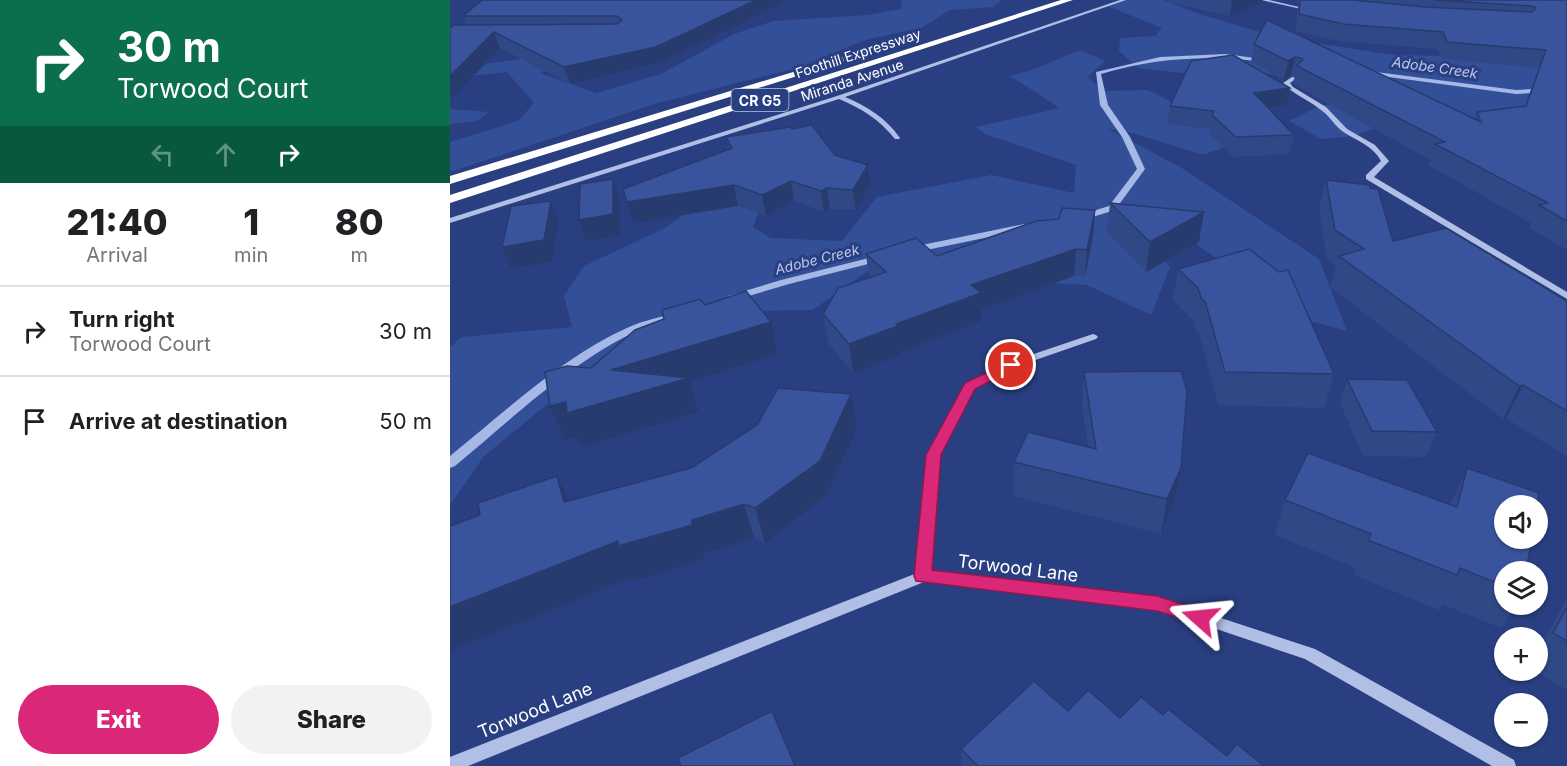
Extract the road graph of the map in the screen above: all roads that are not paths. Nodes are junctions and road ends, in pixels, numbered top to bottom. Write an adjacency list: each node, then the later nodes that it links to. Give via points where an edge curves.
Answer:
1 (1036, 0): 9 (highway, Foothill Expressway / CR G5)
2 (1069, 0): 10 (highway, Foothill Expressway / CR G5)
3 (1124, 0): 7 (street, Miranda Avenue)
4 (1263, 0): 5 (street)
5 (1322, 12)
6 (1294, 78): 12 (street, via 1286,83 1293,92 1328,112 1345,130 1367,141 1383,156 1385,161 1369,177)
7 (839, 97): 8 (street, via 886,122); 11 (street, Miranda Avenue)
8 (897, 138)
9 (450, 180)
10 (450, 199)
11 (450, 221)
12 (1567, 296)
13 (1093, 337): 14 (street, via 1011,365 970,386 934,455)
14 (922, 576): 15 (street, Torwood Lane); 16 (street, Torwood Lane, via 1157,603 1310,654)
15 (450, 765)
16 (1508, 766)

